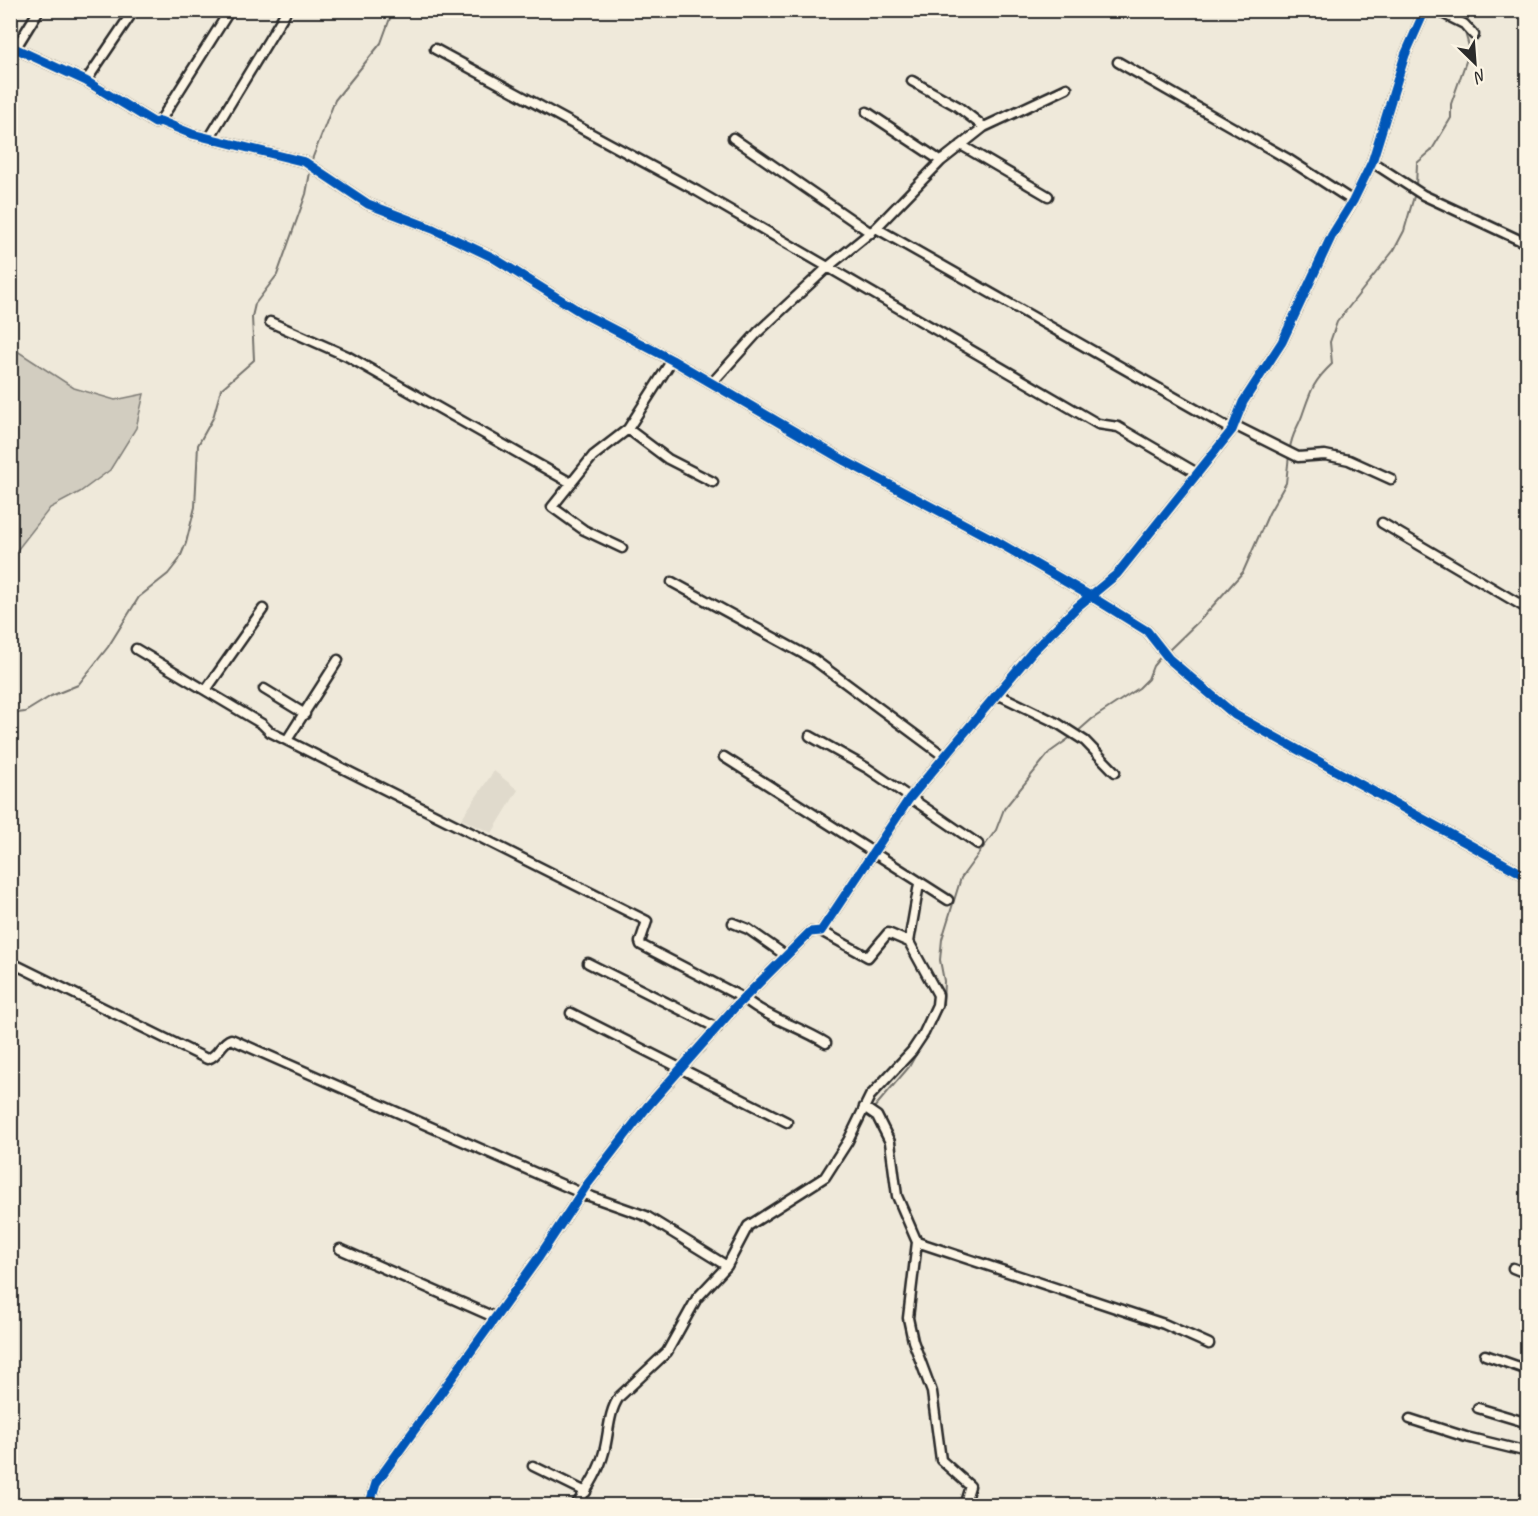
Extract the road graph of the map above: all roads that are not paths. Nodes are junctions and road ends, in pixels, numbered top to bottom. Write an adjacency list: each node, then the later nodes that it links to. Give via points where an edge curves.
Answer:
1 (39, 10): 8 (street)
2 (134, 10): 11 (street)
3 (230, 10): 15 (street)
4 (288, 10): 17 (street)
5 (1425, 10): 21 (street, via 1405,55)
6 (1436, 10): 7 (street)
7 (1474, 35)
8 (13, 47): 11 (street)
9 (435, 49): 26 (street)
10 (1118, 62): 23 (street, via 1288,159)
11 (86, 81): 15 (street, via 156,123)
12 (912, 81): 16 (street, via 957,106)
13 (1067, 88): 16 (street)
14 (867, 112): 20 (street)
15 (160, 121): 17 (street)
16 (984, 127): 19 (street)
17 (210, 137): 28 (street, via 305,162 368,204 492,257 582,313)
18 (733, 138): 24 (street)
19 (961, 145): 20 (street); 22 (street)
20 (941, 161): 24 (street)
21 (1372, 162): 23 (street); 25 (street, via 1423,195)
22 (1048, 196)
23 (1353, 201): 30 (street, via 1332,235 1282,342 1243,402)
24 (873, 230): 26 (street); 30 (street)
25 (1527, 244)
26 (829, 266): 29 (street, via 758,332); 32 (street, via 1098,424 1118,427)
27 (270, 322): 35 (street, via 347,356)
28 (672, 360): 29 (street); 31 (street)
29 (712, 383): 39 (street)
30 (1233, 428): 32 (street); 33 (street, via 1259,435 1298,457 1325,455 1349,460)
31 (628, 429): 34 (street, via 668,459); 35 (street, via 593,456)
32 (1197, 474): 39 (street, via 1117,574)
33 (1391, 479)
34 (713, 482)
35 (571, 483): 37 (street, via 553,509 584,530)
36 (1382, 523): 41 (street)
37 (622, 548)
38 (672, 582): 51 (street, via 813,659)
39 (1092, 597): 46 (street, via 1059,625); 56 (street, via 1147,631 1169,659 1235,715)
40 (263, 609): 45 (street)
41 (1527, 609)
42 (136, 649): 45 (street)
43 (338, 660): 47 (street)
44 (264, 689): 47 (street)
45 (206, 690): 49 (street)
46 (998, 694): 51 (street); 52 (street, via 1085,741)
47 (305, 714): 49 (street)
48 (810, 735): 53 (street, via 867,768)
49 (287, 740): 65 (street, via 647,921 641,945)
50 (724, 757): 55 (street)
51 (945, 757): 53 (street)
52 (1115, 772)
53 (909, 799): 54 (street); 55 (street)
54 (978, 844)
55 (874, 852): 57 (street); 60 (street)
56 (1527, 876)
57 (919, 884): 58 (street); 61 (street)
58 (948, 900)
59 (733, 923): 62 (street)
60 (821, 931): 61 (street, via 868,957 888,933); 62 (street, via 810,932)
61 (909, 942): 70 (street, via 916,960 934,984 937,1005 912,1051)
62 (785, 956): 65 (street)
63 (10, 962): 72 (street, via 207,1059 231,1040)
64 (588, 963): 67 (street)
65 (745, 999): 67 (street); 68 (street, via 757,1009)
66 (571, 1014): 69 (street)
67 (717, 1028): 69 (street)
68 (826, 1043)
69 (682, 1068): 71 (street); 72 (street)
70 (864, 1107): 73 (street, via 877,1116 890,1142 897,1196); 75 (street, via 825,1177 748,1226)
71 (787, 1122)
72 (582, 1193): 75 (street, via 646,1216); 78 (street)
73 (917, 1242): 79 (street, via 1164,1324); 90 (street, via 908,1318 932,1392 940,1460 970,1486)
74 (340, 1249): 78 (street)
75 (727, 1266): 87 (street, via 698,1298 657,1363 613,1405 604,1452)
76 (1513, 1268): 77 (street)
77 (1527, 1274)
78 (494, 1317): 88 (street, via 376,1483)
79 (1209, 1344)
80 (1485, 1355): 81 (street)
81 (1527, 1370)
82 (1478, 1408): 84 (street)
83 (1410, 1419): 85 (street)
84 (1527, 1423)
85 (1527, 1452)
86 (533, 1466): 87 (street)
87 (586, 1492): 89 (street)
88 (369, 1506)
89 (575, 1506)
90 (964, 1506)

